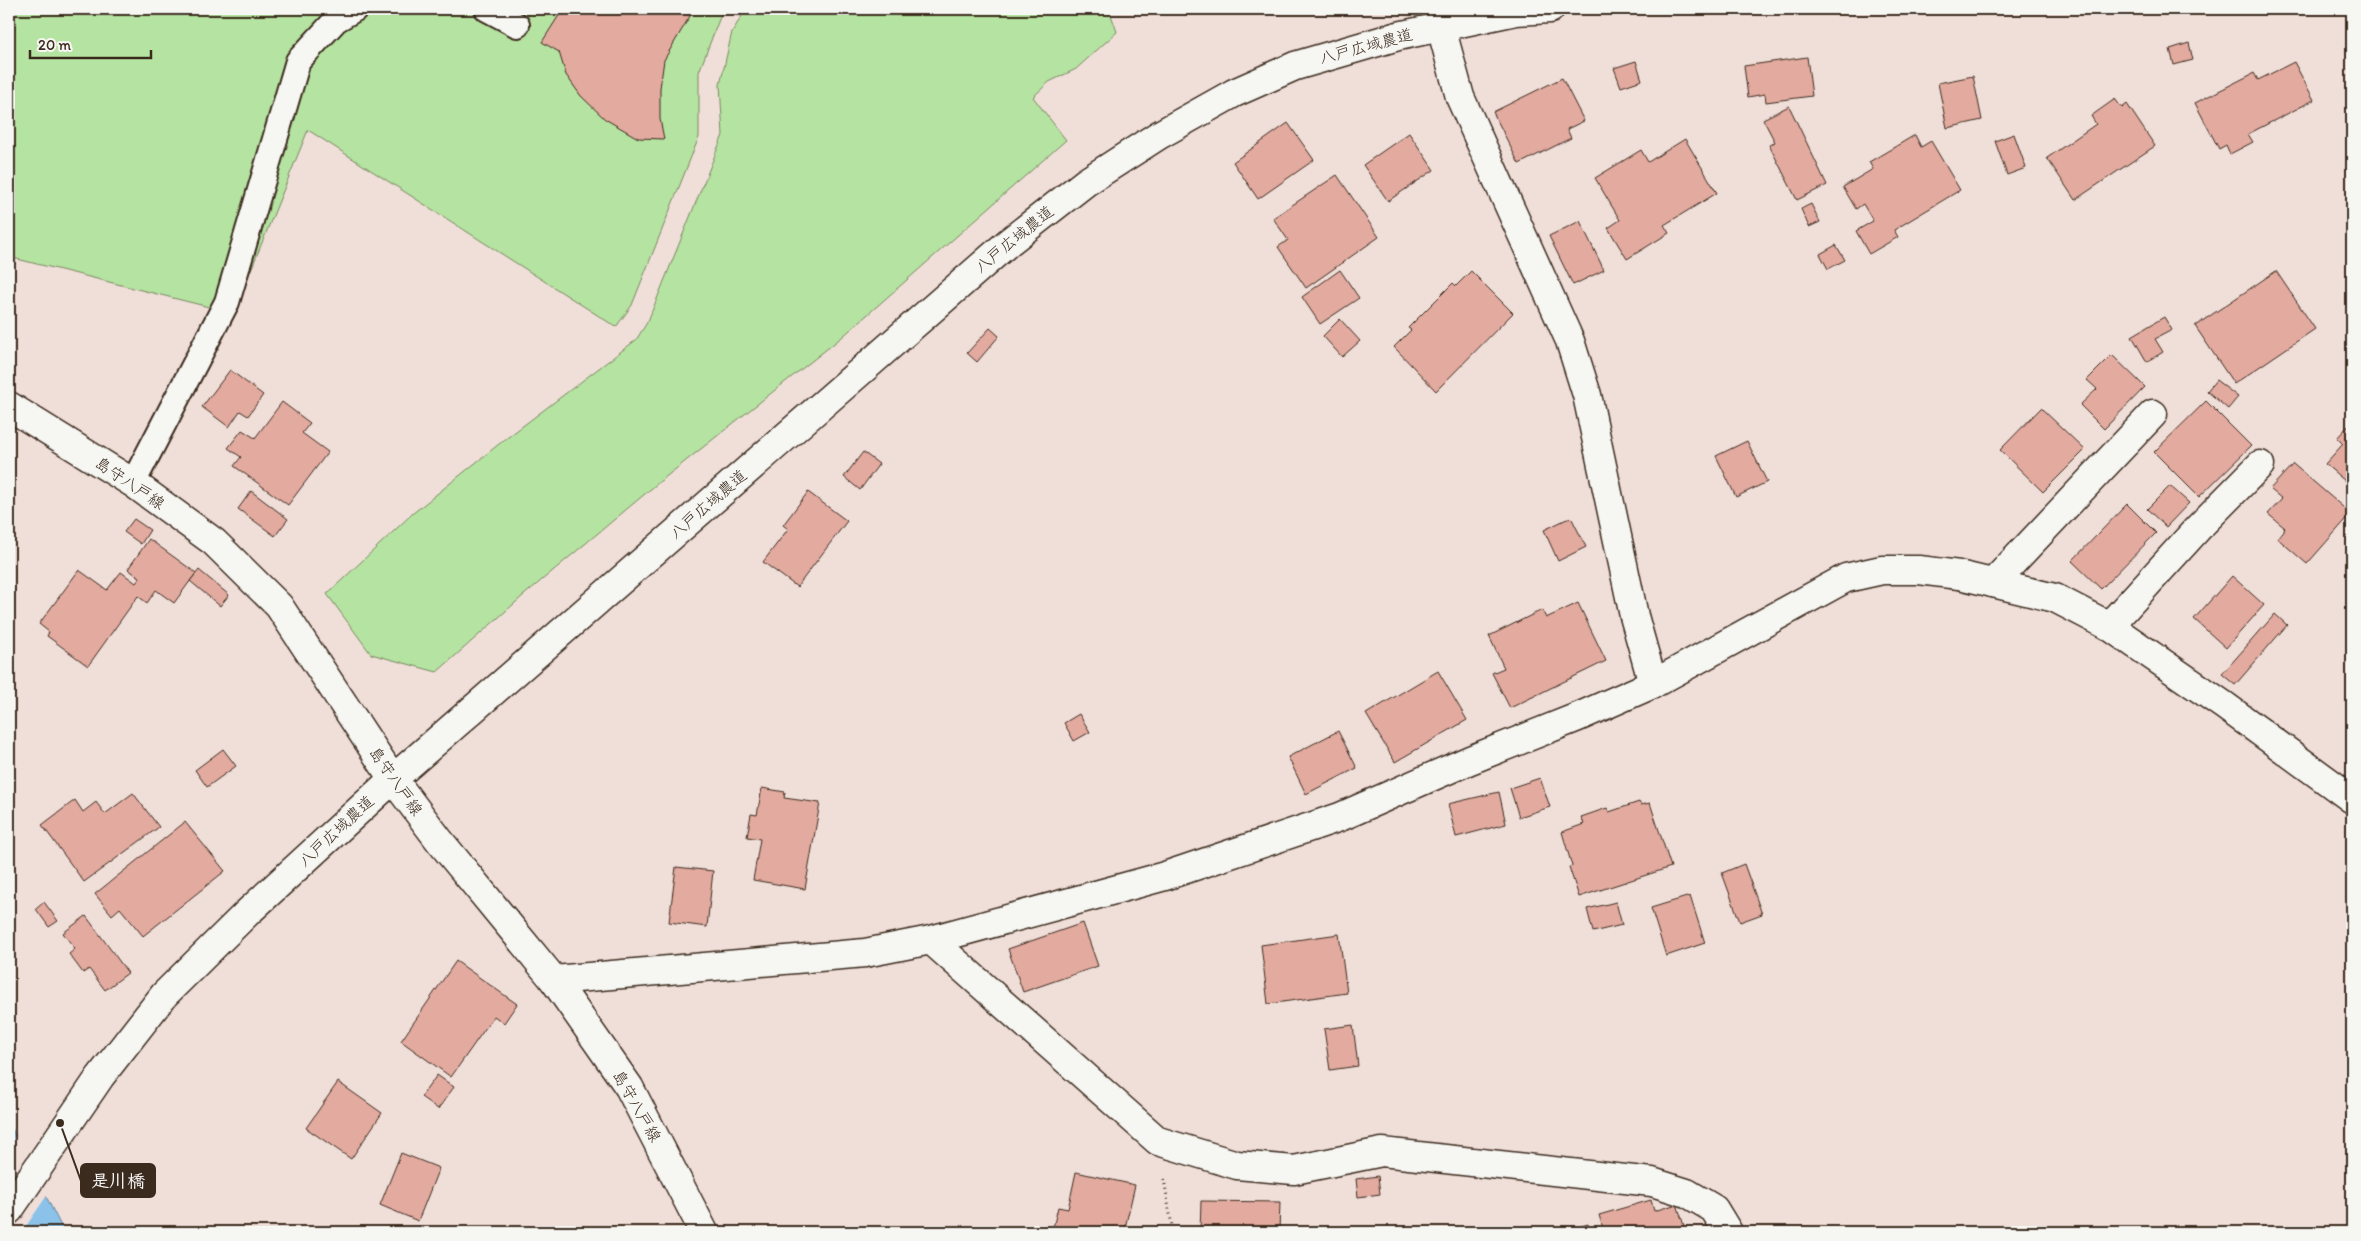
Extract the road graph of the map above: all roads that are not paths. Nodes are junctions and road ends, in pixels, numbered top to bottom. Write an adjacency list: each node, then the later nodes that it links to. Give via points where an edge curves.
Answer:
1 (355, 9): 9 (lane, via 336,20 298,61 227,302)
2 (486, 9): 5 (lane)
3 (1550, 9): 4 (street, 八戸広域農道)
4 (1441, 18): 12 (street, via 1460,97 1570,341 1587,396 1634,616); 13 (street, 八戸広域農道, via 1398,36 1295,66 1226,98 1159,135 1086,182 1009,242)
5 (518, 25)
6 (9, 406): 9 (street, 島守八戸線)
7 (2153, 414): 10 (street)
8 (2260, 465): 11 (street)
9 (133, 483): 13 (street, 島守八戸線, via 214,542 278,606)
10 (1993, 583): 11 (street, via 2055,598); 12 (street, via 1960,574 1919,570 1882,570 1846,578)
11 (2109, 626): 14 (street)
12 (1653, 684): 15 (street, via 1340,817 1165,876)
13 (393, 779): 16 (street, 島守八戸線); 17 (street, 八戸広域農道, via 247,913 164,995 100,1077)
14 (2352, 799)
15 (931, 940): 16 (street, via 865,953); 19 (street, via 1158,1141 1237,1164 1294,1170 1382,1152 1652,1182 1687,1193 1714,1210)
16 (554, 980): 18 (street, 島守八戸線, via 629,1087)
17 (9, 1210)
18 (704, 1232)
19 (1728, 1232)

